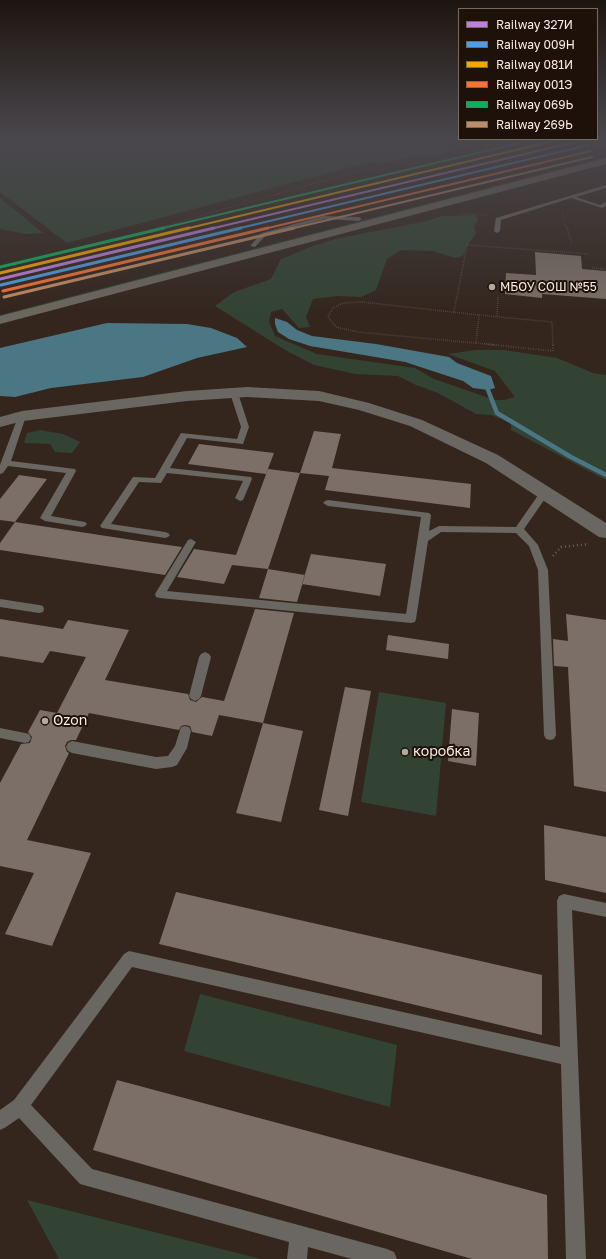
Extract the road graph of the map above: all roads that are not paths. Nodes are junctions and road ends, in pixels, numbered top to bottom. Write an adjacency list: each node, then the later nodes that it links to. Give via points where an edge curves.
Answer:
1 (445, 197): 8 (main road)
2 (470, 197): 9 (main road)
3 (572, 197): 4 (lane); 5 (lane, via 600,207)
4 (550, 203): 6 (lane); 7 (lane, via 498,220)
5 (606, 204)
6 (561, 208)
7 (496, 231)
8 (0, 312)
9 (0, 320)
10 (234, 393): 11 (street, via 117,403); 14 (lane, via 245,427 240,442 184,435); 16 (street, via 319,396 364,406 416,423 485,456)
11 (22, 416): 12 (street); 13 (lane)
12 (0, 422)
13 (6, 463): 15 (lane); 19 (lane, via 72,471 45,518)
14 (165, 470): 17 (lane, via 248,479); 22 (lane, via 158,481 136,479 105,526)
15 (0, 471)
16 (544, 493): 20 (lane, via 524,519); 21 (street)
17 (240, 498)
18 (328, 503): 23 (lane, via 426,514)
19 (82, 524)
20 (519, 530): 23 (lane, via 439,530); 31 (lane, via 533,546 543,570)
21 (606, 532)
22 (165, 535)
23 (423, 539): 24 (lane, via 411,619 160,594)
24 (191, 542)
25 (0, 603): 26 (lane)
26 (39, 609)
27 (205, 657): 28 (lane)
28 (195, 696)
29 (185, 731): 33 (lane, via 180,748 172,761 156,763)
30 (0, 733): 32 (lane)
31 (550, 735)
32 (25, 738)
33 (72, 747)
34 (606, 910): 35 (lane, via 564,901)
35 (569, 1057): 36 (lane, via 129,959); 41 (lane)
36 (20, 1106): 37 (lane); 38 (lane, via 87,1177)
37 (0, 1121)
38 (300, 1235): 39 (lane); 40 (lane)
39 (297, 1259)
40 (387, 1259)
41 (576, 1259)

